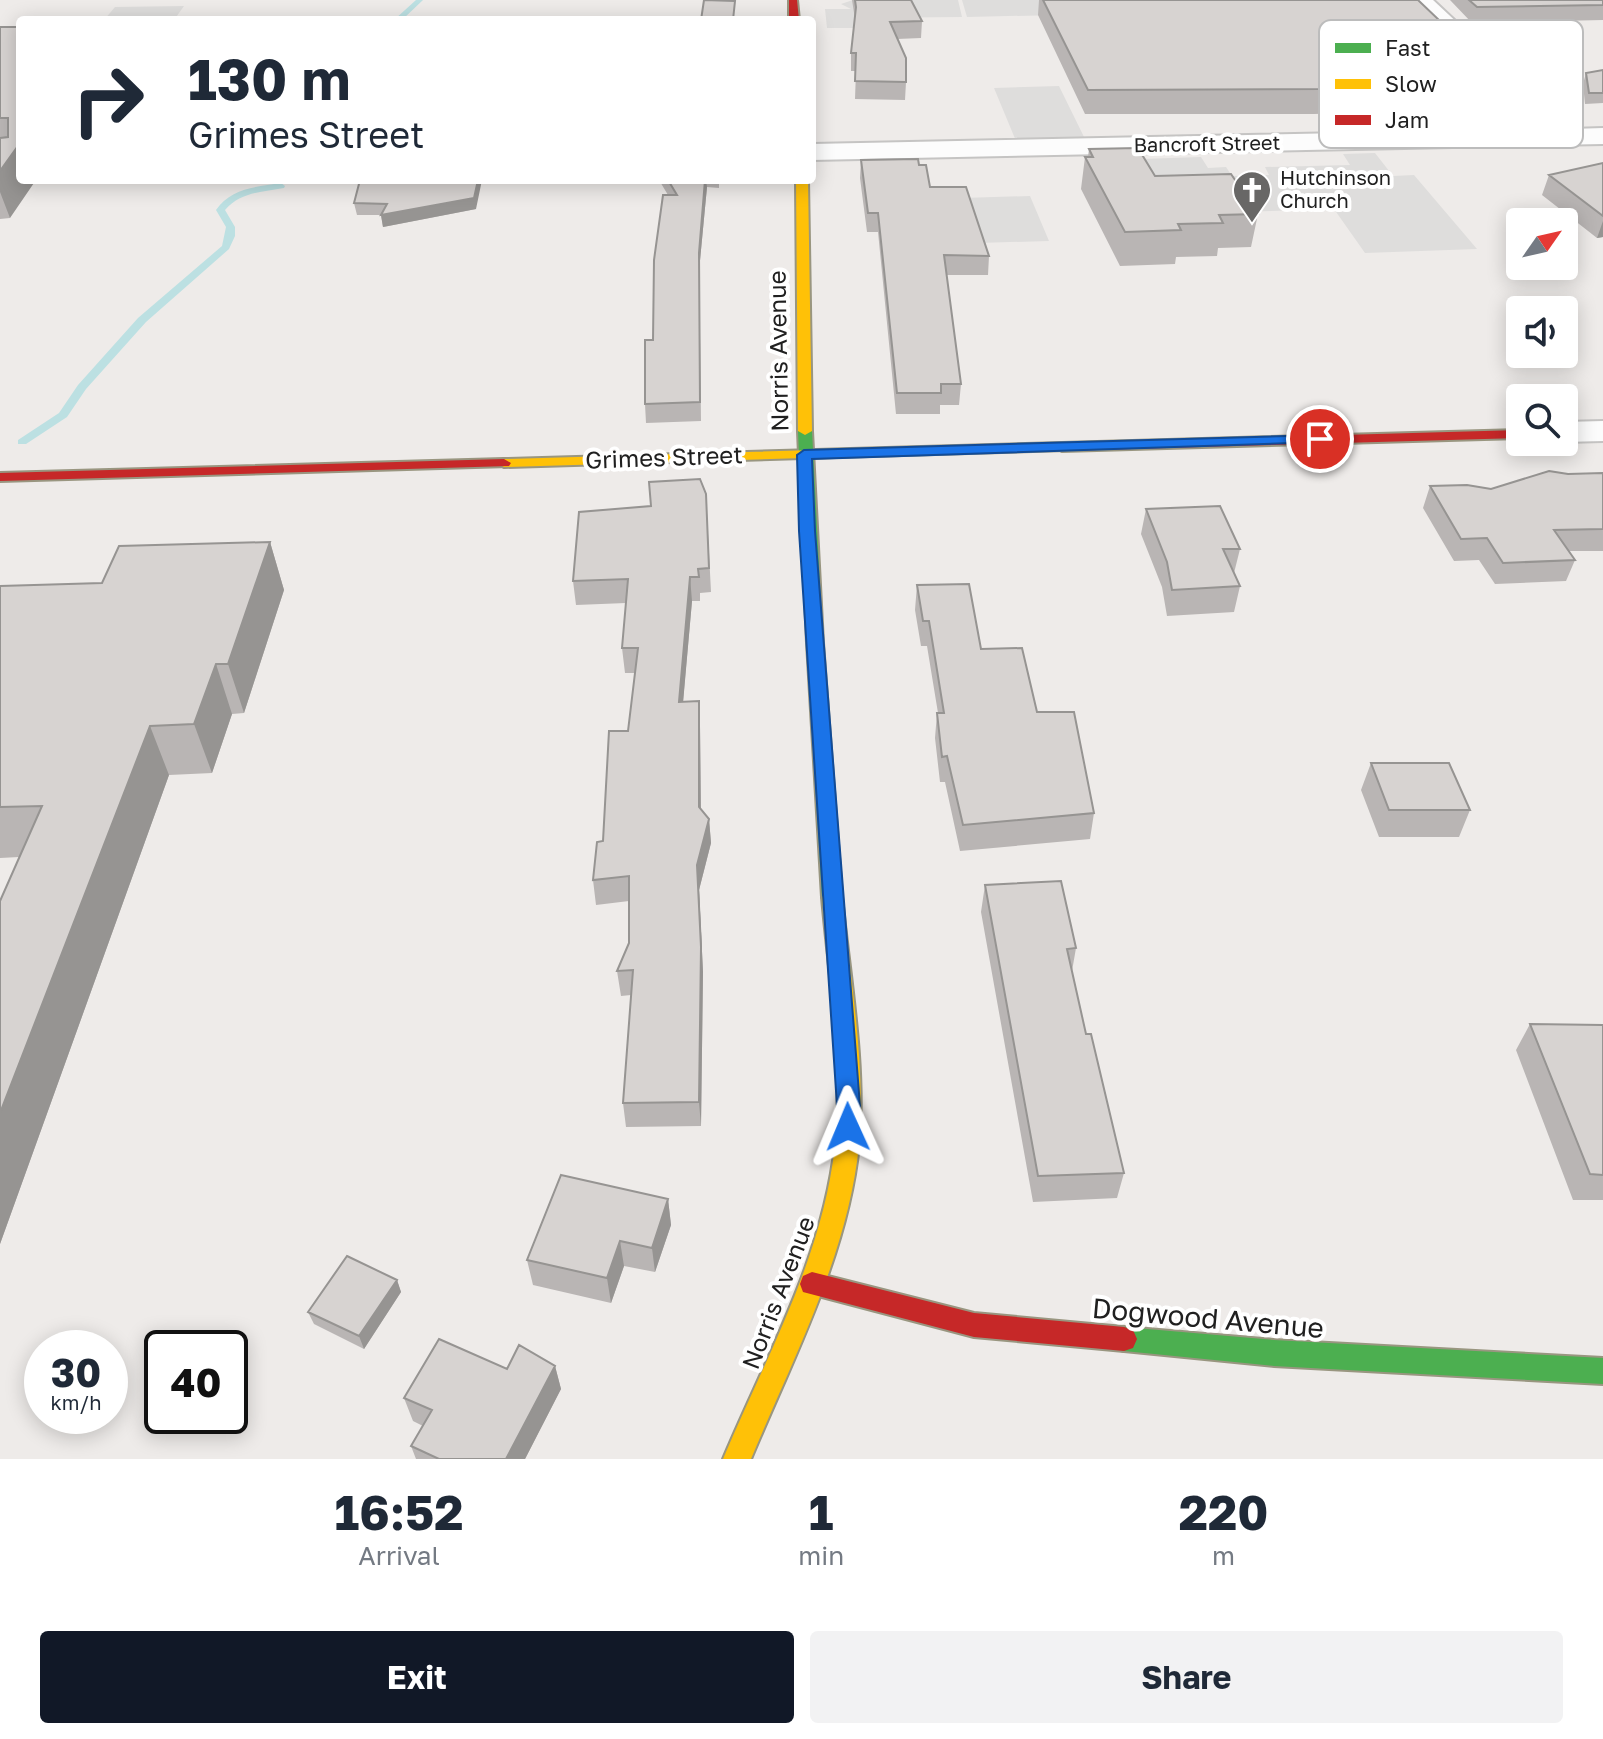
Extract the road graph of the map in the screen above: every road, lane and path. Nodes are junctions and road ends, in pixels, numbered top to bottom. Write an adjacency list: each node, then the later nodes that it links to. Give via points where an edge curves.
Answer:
1 (1420, 0): 2 (street)
2 (1441, 20)
3 (1603, 136): 4 (street, Bancroft Street)
4 (1583, 137)
5 (1319, 142): 6 (street, Bancroft Street)
6 (816, 152)
7 (802, 184): 11 (street, Norris Avenue)
8 (1603, 431): 9 (street)
9 (1578, 432)
10 (1506, 434): 11 (street, Grimes Street)
11 (804, 455): 12 (street, Grimes Street); 13 (street, Norris Avenue, via 849,1106 832,1230)
12 (0, 477)
13 (812, 1284): 14 (street, Dogwood Avenue, via 974,1325 1274,1353); 15 (street, Norris Avenue)
14 (1603, 1371)
15 (737, 1459)

